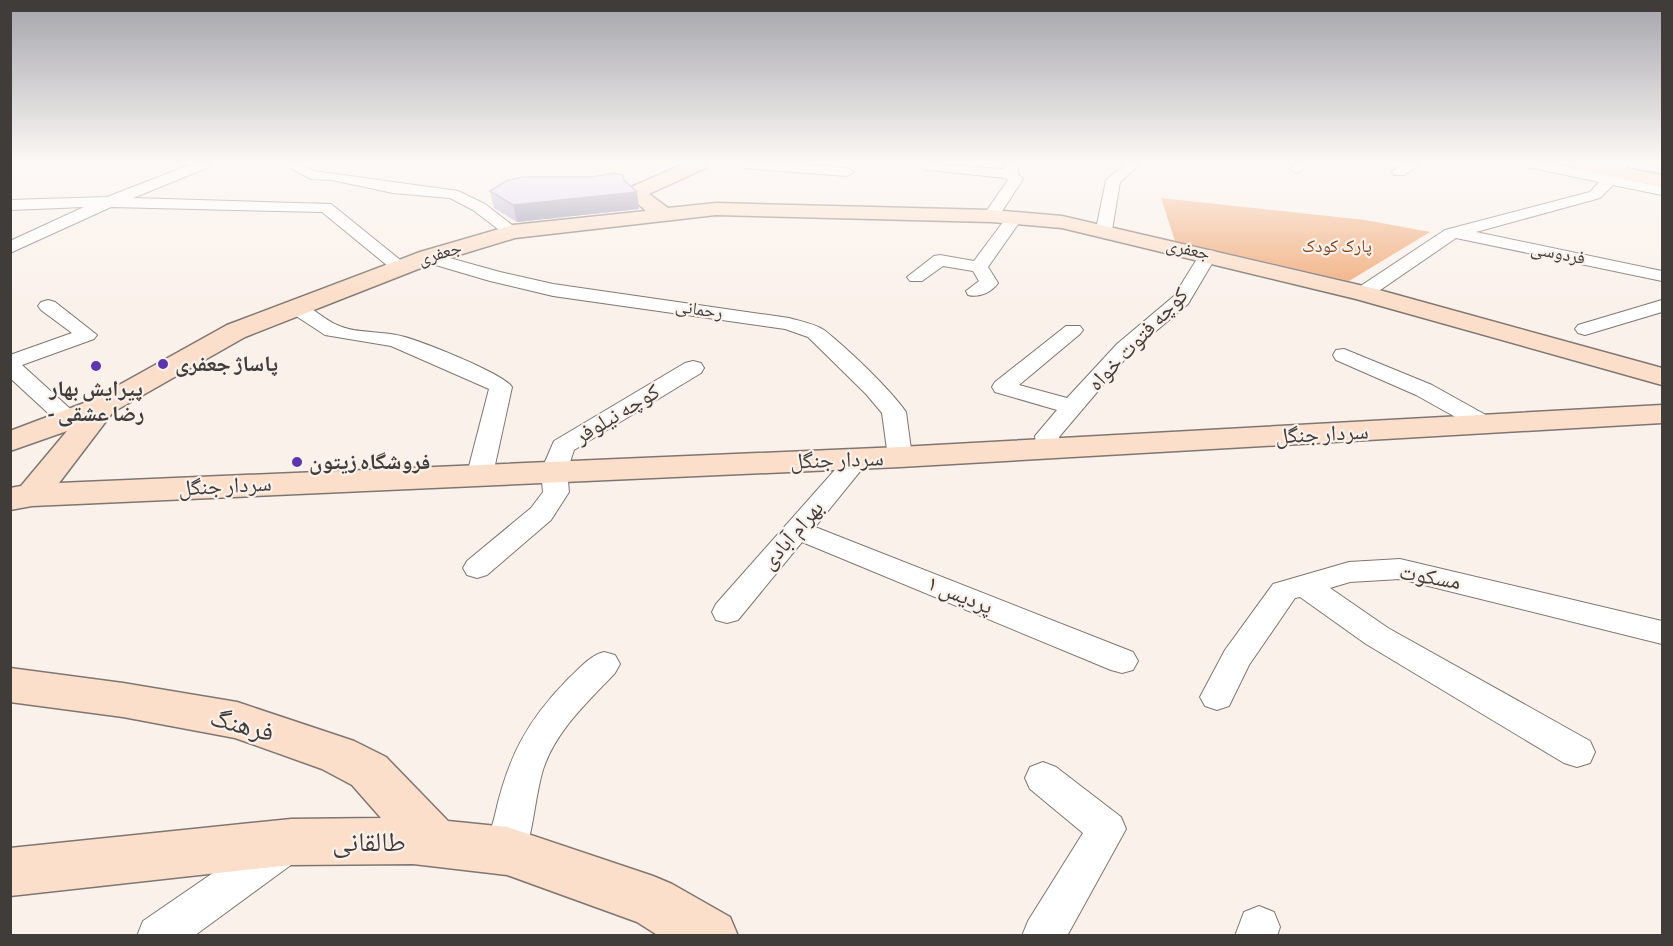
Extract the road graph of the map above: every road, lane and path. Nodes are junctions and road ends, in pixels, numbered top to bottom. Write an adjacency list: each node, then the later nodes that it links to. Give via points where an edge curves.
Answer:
1 (96, 208): 14 (street)
2 (327, 208): 17 (street)
3 (481, 208): 12 (street)
4 (656, 208): 8 (main road)
5 (996, 208): 9 (street)
6 (1108, 208): 11 (street)
7 (1546, 208): 13 (street)
8 (663, 214): 9 (main road, جعفری, via 716,209); 12 (main road, جعفری)
9 (991, 216): 10 (main road, جعفری)
10 (1015, 217): 11 (main road, جعفری); 18 (street)
11 (1104, 230): 15 (main road, جعفری)
12 (513, 232): 16 (main road, جعفری)
13 (1454, 233): 19 (street, فردوسی); 22 (street)
14 (10, 248)
15 (1208, 255): 22 (main road, جعفری); 35 (street, کوچه فتوت خواه, via 1181,300 1124,348)
16 (428, 257): 17 (main road, جعفری); 41 (street, رحمانی, via 553,290 789,324 815,333 894,412)
17 (400, 267): 25 (main road, جعفری)
18 (979, 267): 20 (street, via 940,260); 21 (street, via 989,283)
19 (1662, 276)
20 (916, 277)
21 (975, 291)
22 (1363, 293): 30 (main road, جعفری)
23 (48, 306): 29 (street, via 87,335)
24 (1662, 306): 26 (street)
25 (297, 308): 34 (main road, جعفری, via 236,331); 44 (street, via 332,331 396,340 501,387)
26 (1585, 329)
27 (1073, 330): 35 (street, via 1003,387)
28 (1344, 355): 38 (street, via 1424,390)
29 (10, 364): 37 (street)
30 (1615, 364): 32 (main road); 33 (main road)
31 (693, 368): 43 (street, کوچه نیلوفر, via 563,446)
32 (1662, 377)
33 (1662, 392)
34 (103, 406): 37 (main road); 45 (main road)
35 (1072, 407): 40 (street, کوچه فتوت خواه, via 1047,435)
36 (1662, 414): 38 (main road, سردار جنگل)
37 (69, 420): 39 (main road)
38 (1485, 424): 40 (main road, سردار جنگل)
39 (10, 442)
40 (1049, 449): 41 (main road, سردار جنگل)
41 (900, 458): 42 (main road, سردار جنگل)
42 (858, 459): 43 (main road, سردار جنگل); 46 (street, بهرام آبادی)
43 (554, 471): 44 (main road, سردار جنگل); 47 (street, کوچه نیلوفر, via 556,492 541,514)
44 (480, 474): 45 (main road, سردار جنگل)
45 (21, 497)
46 (797, 530): 49 (street, بهرام آبادی); 51 (street, پردیس ۱)
47 (477, 568)
48 (1305, 585): 50 (street, مسکوت, via 1349,572 1400,569); 54 (street, مسکوت, via 1284,591 1236,659); 55 (street, via 1377,636)
49 (727, 612)
50 (1662, 632)
51 (1122, 661)
52 (604, 664): 59 (street, via 544,729 534,748 526,764)
53 (10, 686): 58 (main road, فرهنگ, via 237,720 338,755 369,771)
54 (1217, 698)
55 (1577, 752)
56 (1043, 778): 63 (street, via 1107,829)
57 (291, 842): 58 (main road, طالقانی, via 413,841); 60 (main road, طالقانی); 61 (street)
58 (437, 845): 59 (main road, طالقانی)
59 (507, 851): 62 (main road, طالقانی, via 653,902)
60 (10, 872)
61 (158, 936)
62 (711, 936)
63 (1043, 936)

